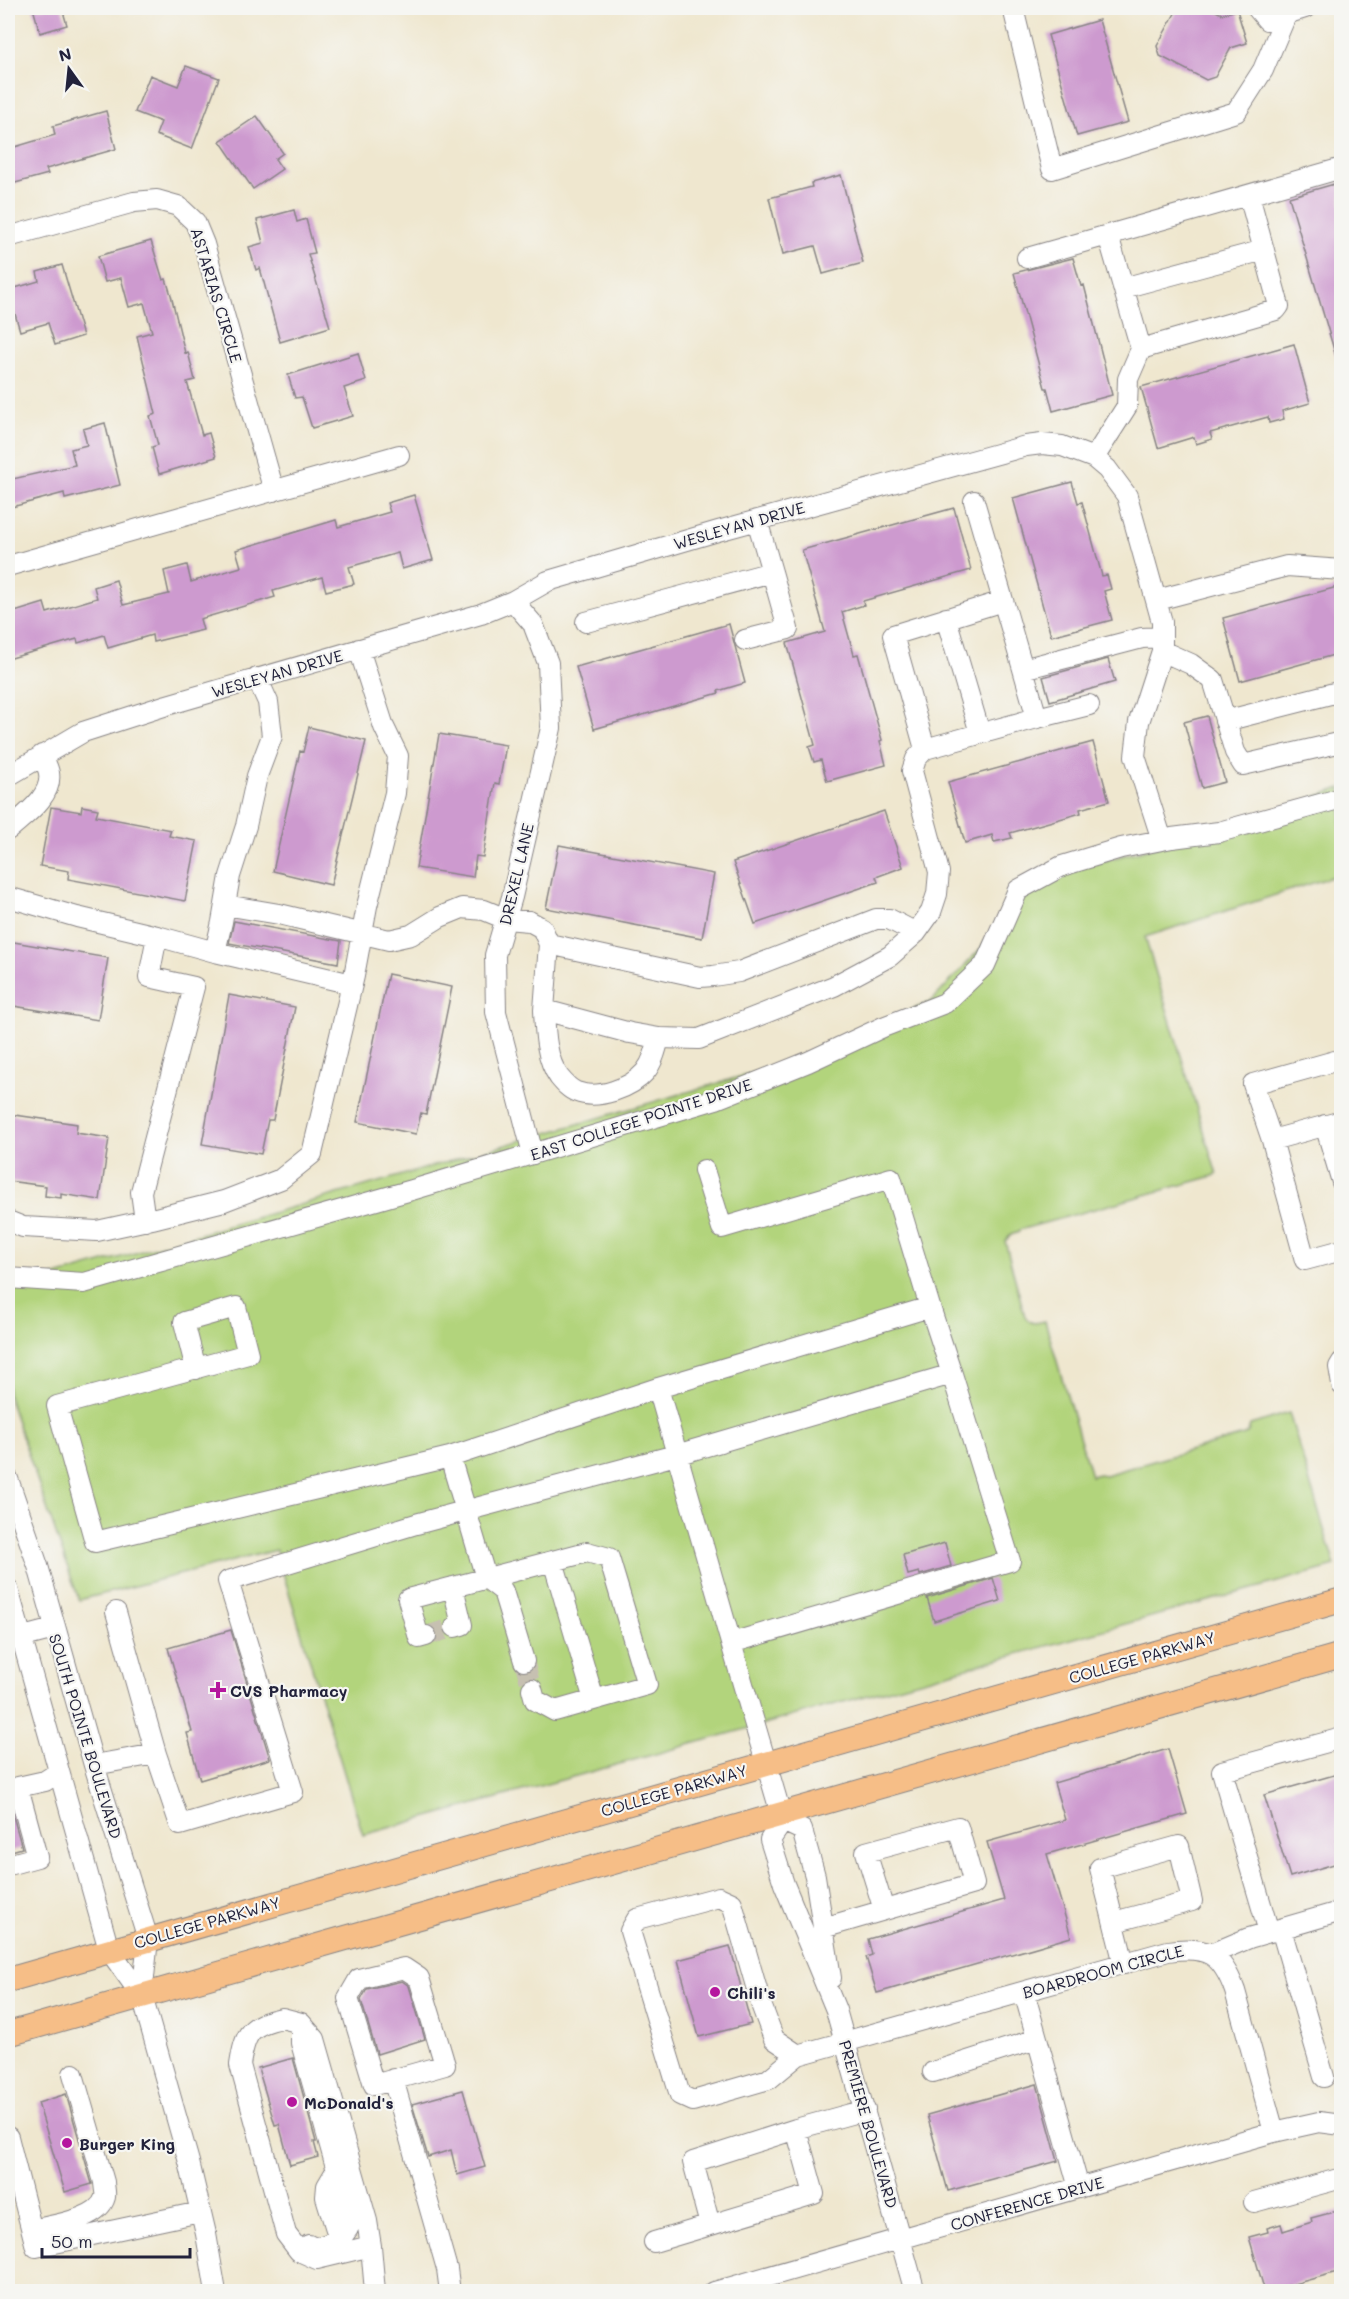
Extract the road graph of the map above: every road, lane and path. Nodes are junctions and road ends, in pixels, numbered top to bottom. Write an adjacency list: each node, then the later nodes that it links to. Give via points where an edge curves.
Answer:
1 (1013, 8): 3 (street, via 1052,169 1236,112)
2 (1257, 8): 3 (street, via 1267,20)
3 (1296, 10)
4 (1341, 168): 5 (street)
5 (1249, 195): 6 (street); 8 (street)
6 (1108, 235): 9 (street); 10 (street)
7 (8, 237): 14 (street, ASTARIAS CIRCLE, via 134,202 157,200 178,206 195,222)
8 (1264, 250): 10 (street); 11 (street, via 1280,306 1276,310)
9 (1027, 258)
10 (1123, 288): 11 (street)
11 (1141, 349): 13 (street, via 1128,379 1127,406)
12 (399, 455): 14 (street)
13 (1095, 458): 16 (street, WESLEYAN DRIVE, via 1062,446 1026,446); 20 (street, WESLEYAN DRIVE, via 1127,496)
14 (274, 491): 17 (street)
15 (974, 501): 22 (street)
16 (757, 520): 19 (street); 21 (street, WESLEYAN DRIVE, via 548,581)
17 (8, 566)
18 (1341, 570): 20 (street, via 1287,566)
19 (772, 572): 24 (street); 25 (street, via 788,629)
20 (1157, 600): 26 (street, WESLEYAN DRIVE)
21 (513, 601): 27 (street, WESLEYAN DRIVE); 44 (street, DREXEL LANE, via 533,624 548,663 551,728)
22 (1003, 601): 23 (street); 28 (street)
23 (946, 618): 34 (street); 36 (street, via 893,635)
24 (586, 622)
25 (745, 640)
26 (1162, 644): 28 (street, via 1142,638); 33 (street, via 1213,680); 41 (street, WESLEYAN DRIVE, via 1139,722 1135,756)
27 (359, 649): 29 (street, WESLEYAN DRIVE); 45 (street, via 384,727 398,756 395,793)
28 (1023, 669): 32 (street)
29 (257, 678): 37 (street, WESLEYAN DRIVE, via 82,732); 43 (street, via 268,702 272,736 256,776)
30 (1341, 691): 33 (street)
31 (1089, 705): 32 (street)
32 (1036, 718): 34 (street)
33 (1225, 720): 35 (street, via 1234,752 1243,765)
34 (980, 733): 36 (street)
35 (1341, 742)
36 (925, 749): 46 (street, via 912,771 939,872 931,912)
37 (42, 755): 38 (street, WESLEYAN DRIVE); 40 (street, via 50,775 46,791)
38 (8, 776)
39 (1341, 798): 41 (street, EAST COLLEGE POINTE DRIVE, via 1219,832)
40 (8, 830)
41 (1162, 840): 56 (street, EAST COLLEGE POINTE DRIVE, via 1062,866 1018,890 985,965 945,1003 716,1099)
42 (8, 897): 47 (street)
43 (225, 905): 45 (street); 49 (street)
44 (506, 919): 45 (street, via 484,910 462,908 411,935 389,940); 48 (street, via 529,921 542,928); 56 (street, DREXEL LANE, via 495,955 496,1012)
45 (362, 933): 50 (street)
46 (916, 933): 48 (street, via 889,919 876,919 739,972 700,976); 52 (street, via 890,956 834,986 699,1039)
47 (157, 936): 49 (street); 60 (street, via 148,977 194,987 141,1192)
48 (549, 944): 51 (street)
49 (215, 952): 50 (street)
50 (352, 984): 60 (street, via 312,1154 281,1179 224,1201)
51 (544, 1010): 52 (street); 52 (street, via 552,1062 558,1076 577,1093 594,1094 629,1085 646,1070)
52 (659, 1038)
53 (1341, 1059): 55 (street, via 1253,1084)
54 (1333, 1123): 55 (street); 58 (street)
55 (1272, 1140): 61 (street, via 1305,1260)
56 (533, 1154): 62 (street, EAST COLLEGE POINTE DRIVE, via 84,1283)
57 (704, 1170): 63 (street, via 722,1228 891,1178)
58 (1341, 1182)
59 (8, 1221): 60 (street, via 23,1227 97,1231)
60 (145, 1221)
61 (1341, 1250)
62 (8, 1278)
63 (930, 1307): 66 (street); 68 (street)
64 (1341, 1362): 67 (street)
65 (196, 1369): 70 (street, via 57,1406 94,1542)
66 (952, 1374): 69 (street); 83 (street, via 1010,1561)
67 (1341, 1384)
68 (658, 1388): 69 (street); 70 (street)
69 (676, 1455): 72 (street); 83 (street)
70 (450, 1456): 72 (street)
71 (8, 1479): 80 (street, SOUTH POINTE BOULEVARD, via 38,1566)
72 (465, 1511): 74 (street); 89 (street, via 228,1581 293,1792 180,1825)
73 (553, 1561): 74 (street); 87 (street); 87 (street, via 587,1552 609,1558 647,1685)
74 (486, 1578): 75 (street); 85 (street, via 503,1591)
75 (453, 1587): 79 (street, via 462,1625); 81 (street, via 408,1599 419,1638)
76 (8, 1589): 82 (street, SOUTH POINTE BOULEVARD)
77 (1341, 1600): 90 (main road, COLLEGE PARKWAY)
78 (116, 1612): 89 (street)
79 (455, 1627)
80 (54, 1629): 82 (street); 91 (street, SOUTH POINTE BOULEVARD)
81 (426, 1636)
82 (14, 1640): 92 (street, SOUTH POINTE BOULEVARD)
83 (731, 1643): 90 (street)
84 (1341, 1655): 94 (main road)
85 (524, 1661)
86 (532, 1689): 87 (street, via 535,1700 555,1711)
87 (594, 1700)
88 (1341, 1738): 100 (street, via 1222,1771)
89 (156, 1755): 91 (street)
90 (766, 1764): 94 (street); 101 (main road, COLLEGE PARKWAY)
91 (94, 1766): 101 (street, SOUTH POINTE BOULEVARD)
92 (59, 1773): 93 (street); 102 (street, SOUTH POINTE BOULEVARD)
93 (13, 1789): 95 (street, via 37,1857)
94 (782, 1818): 99 (street, PREMIERE BOULEVARD, via 802,1830 815,1876); 107 (main road); 108 (street, PREMIERE BOULEVARD, via 770,1840 784,1884)
95 (8, 1865)
96 (884, 1910): 96 (street, via 974,1884 958,1827 866,1852); 99 (street)
97 (1341, 1911): 100 (street)
98 (1114, 1922): 98 (street, via 1100,1868 1179,1846 1192,1901); 104 (street)
99 (823, 1928): 108 (street, PREMIERE BOULEVARD)
100 (1275, 1930): 103 (street); 116 (street)
101 (148, 1939): 102 (main road, COLLEGE PARKWAY); 107 (street, SOUTH POINTE BOULEVARD)
102 (109, 1950): 105 (main road, COLLEGE PARKWAY); 107 (street, SOUTH POINTE BOULEVARD)
103 (1211, 1954): 104 (street, BOARDROOM CIRCLE, via 1190,1948); 121 (street, via 1228,1971)
104 (1124, 1964): 106 (street, BOARDROOM CIRCLE)
105 (8, 1980)
106 (1024, 1992): 111 (street); 112 (street, BOARDROOM CIRCLE)
107 (142, 1996): 110 (main road); 126 (street, SOUTH POINTE BOULEVARD)
108 (837, 2010): 112 (street, PREMIERE BOULEVARD)
109 (301, 2023): 127 (street, via 282,2018 261,2022 244,2040 240,2065); 127 (street, via 301,2043 351,2220 339,2239 313,2248); 132 (street, via 315,2039)
110 (8, 2034)
111 (1037, 2039): 114 (street); 124 (street)
112 (846, 2043): 113 (street, BOARDROOM CIRCLE); 118 (street, PREMIERE BOULEVARD)
113 (798, 2055): 113 (street, via 774,2039 732,1903 719,1897 637,1919 630,1931 680,2095 693,2101 769,2079)
114 (933, 2072)
115 (73, 2074): 129 (street, via 105,2197 98,2209 87,2216)
116 (1324, 2077)
117 (393, 2079): 117 (street, via 445,2065 419,1978 404,1968 358,1980 348,1998 374,2085); 135 (street, via 447,2269)
118 (865, 2110): 120 (street); 130 (street, PREMIERE BOULEVARD)
119 (1341, 2125): 121 (street, CONFERENCE DRIVE, via 1319,2122)
120 (796, 2129): 128 (street, via 693,2162); 128 (street, via 814,2194)
121 (1274, 2132): 124 (street, CONFERENCE DRIVE)
122 (8, 2137): 129 (street)
123 (1341, 2178): 125 (street)
124 (1079, 2188): 130 (street, CONFERENCE DRIVE)
125 (1254, 2202)
126 (200, 2212): 129 (street, via 36,2247); 133 (street, SOUTH POINTE BOULEVARD)
127 (282, 2218): 132 (street, via 286,2234 299,2251 317,2259)
128 (710, 2225): 131 (street)
129 (32, 2230)
130 (901, 2238): 136 (street, CONFERENCE DRIVE); 137 (street, PREMIERE BOULEVARD)
131 (654, 2242)
132 (371, 2246): 134 (street)
133 (216, 2292)
134 (375, 2292)
135 (450, 2292)
136 (714, 2292)
137 (915, 2292)

